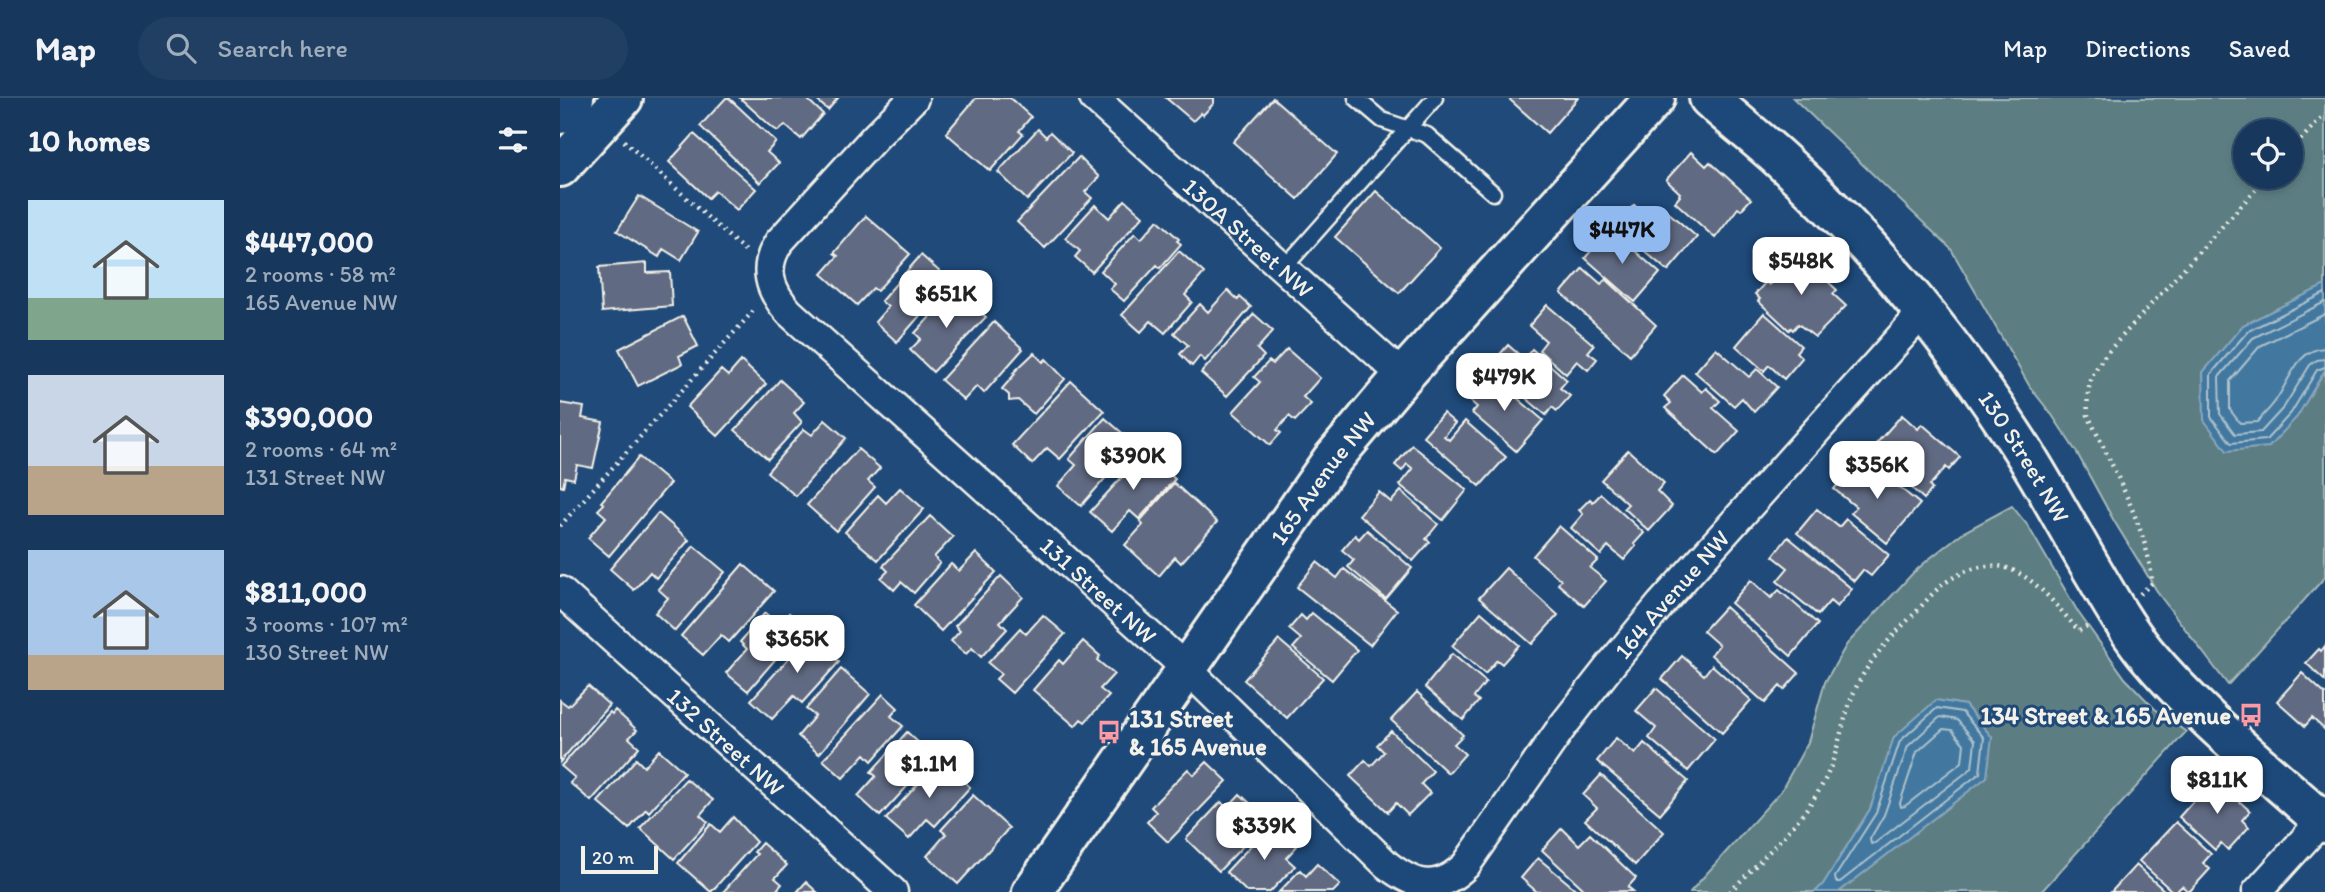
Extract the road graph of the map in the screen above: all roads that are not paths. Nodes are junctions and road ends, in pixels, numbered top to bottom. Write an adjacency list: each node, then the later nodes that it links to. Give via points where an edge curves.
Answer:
1 (575, 98): 9 (street)
2 (623, 98): 11 (street)
3 (914, 98): 17 (street, 131 Street NW, via 779,242 772,254 770,281 780,302)
4 (1356, 98): 10 (lane, via 1382,120)
5 (1435, 98): 10 (lane)
6 (1655, 98): 15 (street, 165 Avenue NW)
7 (1709, 98): 14 (street, 130 Street NW, via 1825,203)
8 (1097, 99): 13 (street, 130A Street NW)
9 (560, 114)
10 (1406, 129): 12 (lane, via 1427,135); 13 (lane)
11 (560, 167)
12 (1493, 193)
13 (1283, 269): 15 (street, 130A Street NW)
14 (1923, 312): 18 (street, 130 Street NW, via 2014,436 2144,650 2175,685); 19 (street, 164 Avenue NW, via 1661,604 1562,727 1466,865 1453,880)
15 (1403, 376): 17 (street, 165 Avenue NW, via 1331,461)
16 (560, 592): 20 (street, 132 Street NW)
17 (1186, 668): 19 (street, 131 Street NW, via 1387,864 1419,885); 21 (street, 165 Avenue NW)
18 (2324, 820): 22 (street)
19 (1436, 886)
20 (893, 892)
21 (1032, 892)
22 (2257, 892)

